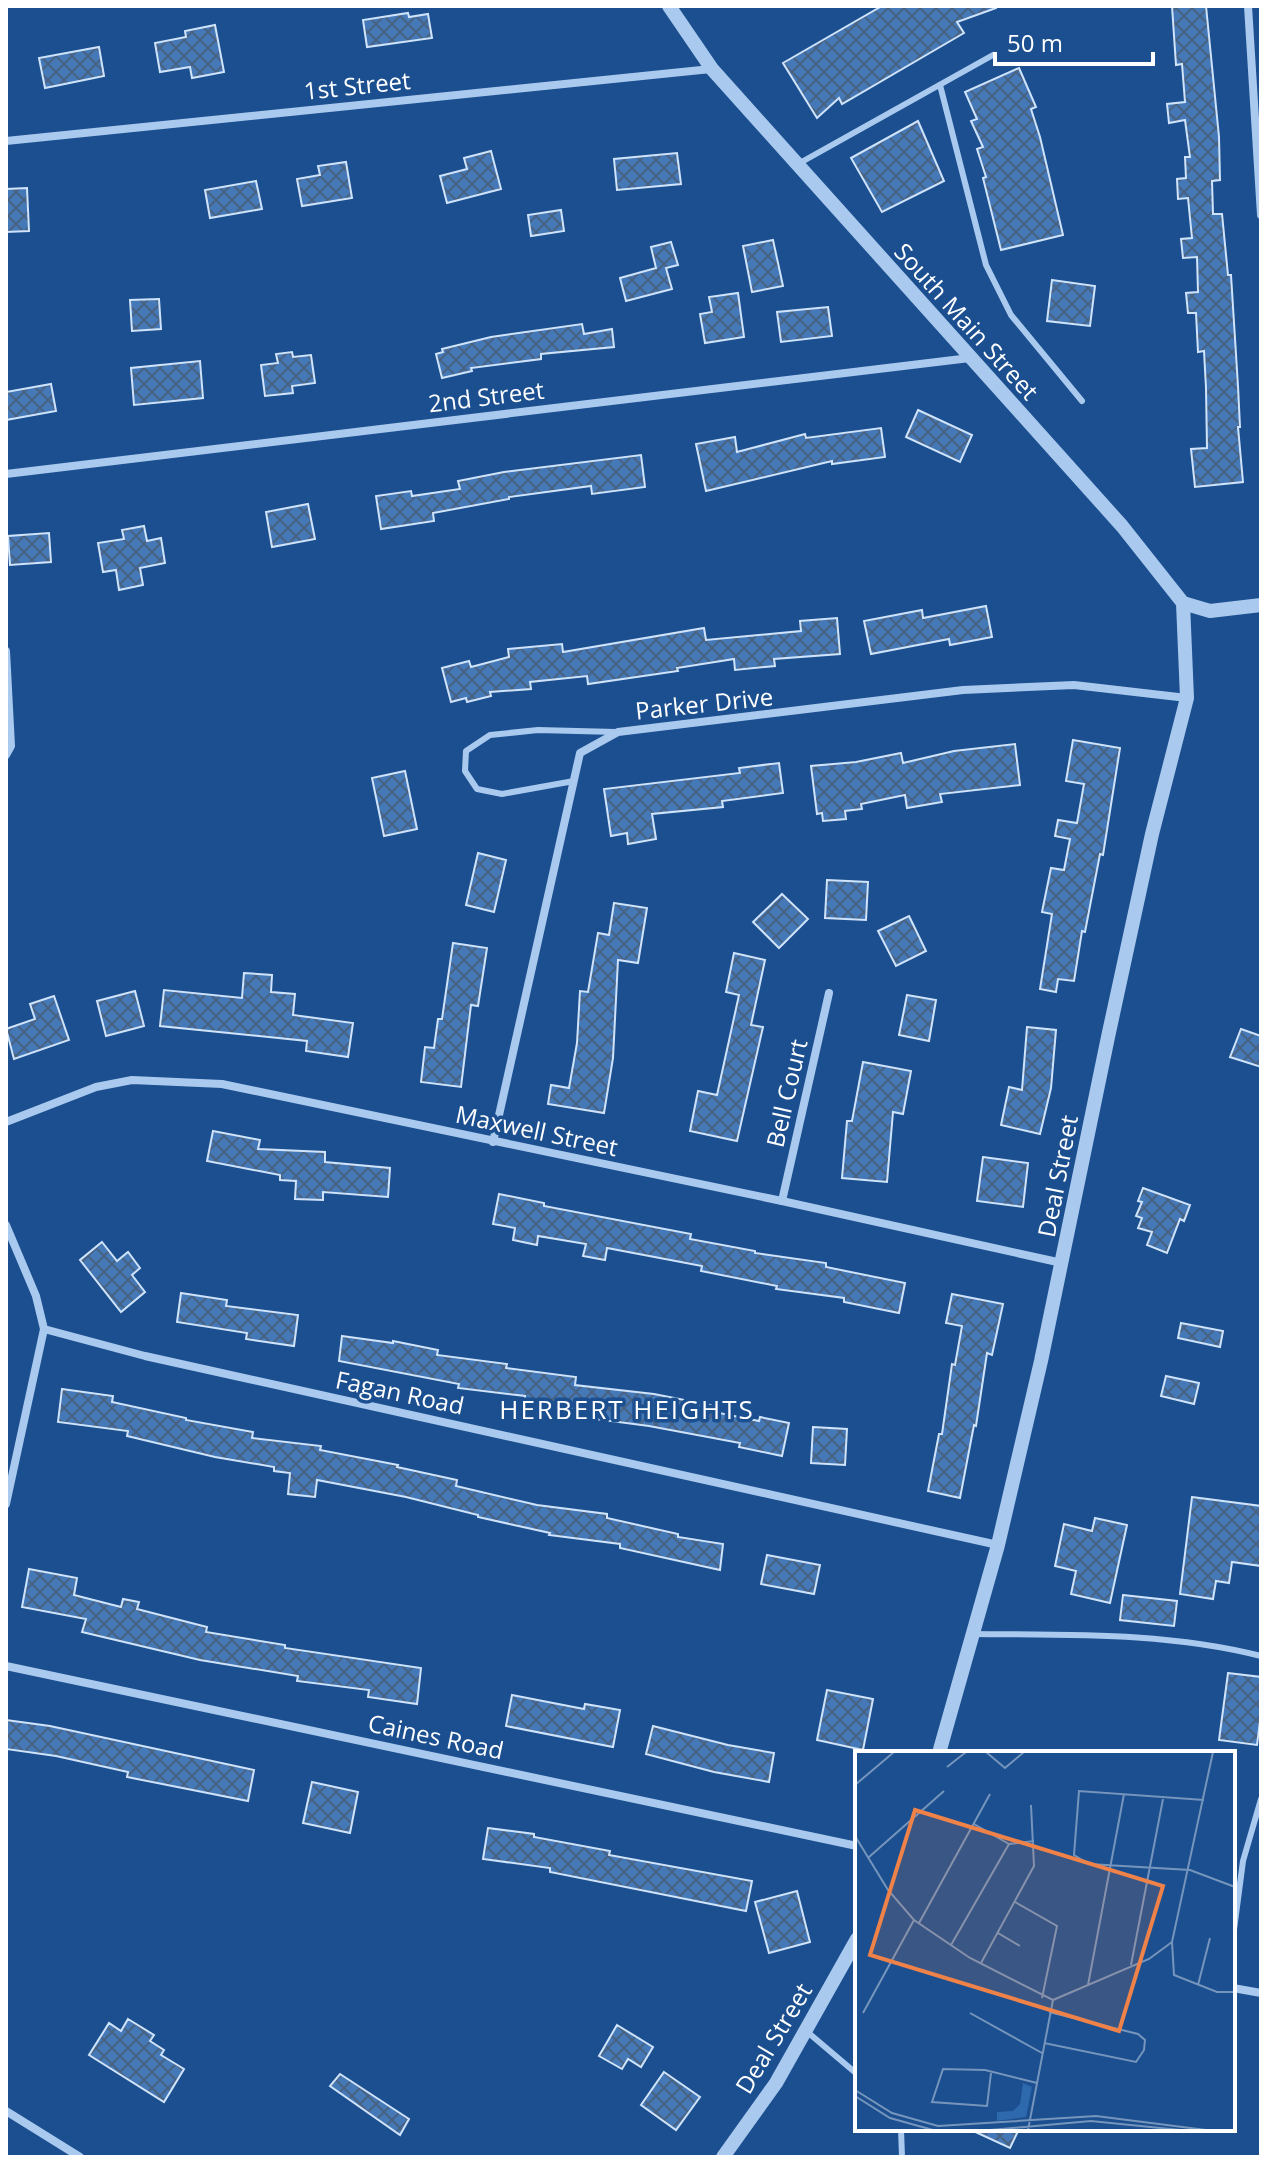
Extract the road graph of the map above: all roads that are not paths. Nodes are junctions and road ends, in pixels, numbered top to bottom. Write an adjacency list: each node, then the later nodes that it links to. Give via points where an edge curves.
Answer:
1 (669, 6): 4 (street, South Main Street)
2 (1248, 6): 8 (street)
3 (993, 55): 5 (lane)
4 (712, 69): 6 (street, 1st Street); 7 (street, South Main Street)
5 (940, 85): 7 (lane); 10 (lane, via 986,265 1011,315)
6 (6, 141)
7 (798, 164): 9 (street, South Main Street)
8 (1261, 215)
9 (970, 358): 11 (street, 2nd Street); 12 (street, South Main Street, via 1122,526)
10 (1082, 401)
11 (6, 474)
12 (1183, 603): 13 (street, via 1210,611); 15 (street, Deal Street)
13 (1261, 605)
14 (6, 651): 17 (street)
15 (1187, 698): 16 (street, Parker Drive, via 1074,685 963,690); 24 (street, Deal Street, via 1152,834)
16 (618, 732): 18 (street, Parker Drive, via 580,753); 18 (lane, via 490,735 466,751 465,771 477,789 502,794)
17 (8, 750)
18 (574, 781): 21 (street, Parker Drive)
19 (829, 993): 22 (street, Bell Court)
20 (6, 1122): 21 (street, Maxwell Street, via 96,1087 159,1080 222,1084)
21 (493, 1142): 22 (street, Maxwell Street)
22 (782, 1201): 24 (street, Maxwell Street)
23 (6, 1225): 25 (street)
24 (1063, 1263): 27 (street, Deal Street)
25 (44, 1329): 26 (street); 27 (street, Fagan Road, via 145,1356)
26 (6, 1504)
27 (998, 1545): 28 (street, Deal Street)
28 (973, 1634): 29 (lane, via 1156,1638); 31 (street, Deal Street)
29 (1261, 1656)
30 (6, 1666): 33 (street, Caines Road)
31 (940, 1751)
32 (1261, 1799): 34 (lane, via 1243,1861)
33 (855, 1846)
34 (1235, 1922)
35 (855, 1942): 38 (street, Deal Street)
36 (1235, 1988): 37 (street)
37 (1261, 1993)
38 (805, 2030): 39 (lane); 43 (street, Deal Street, via 776,2083)
39 (855, 2072)
40 (6, 2111): 42 (street)
41 (901, 2131): 44 (lane)
42 (80, 2157)
43 (723, 2157)
44 (902, 2157)

